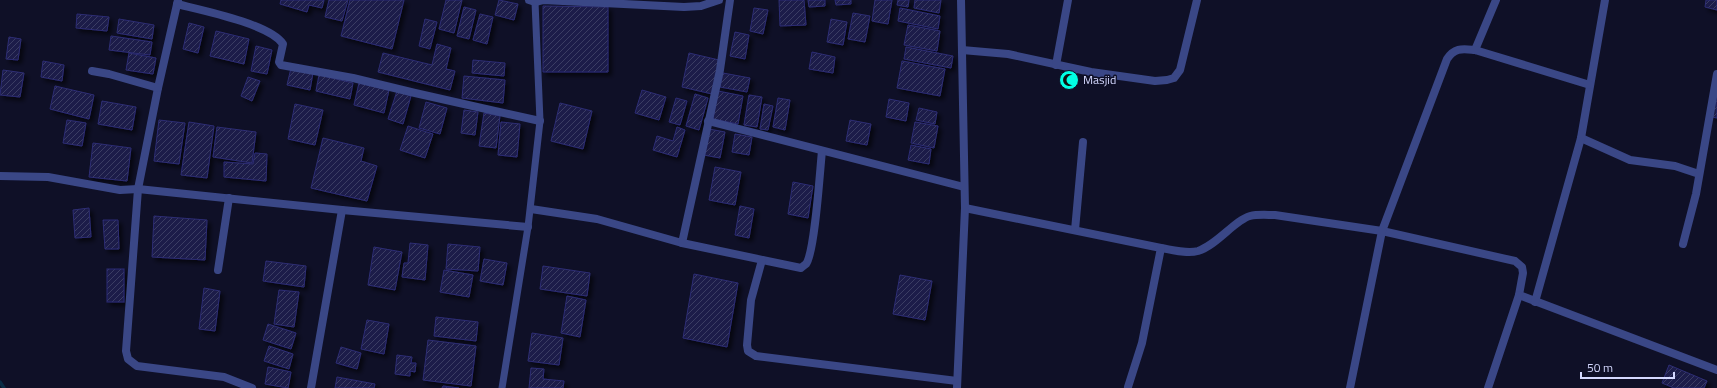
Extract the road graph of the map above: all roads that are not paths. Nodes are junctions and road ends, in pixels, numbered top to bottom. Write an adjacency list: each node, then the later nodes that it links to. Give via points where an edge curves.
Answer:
1 (719, 0): 8 (street, via 693,6)
2 (730, 0): 18 (street, via 720,70)
3 (960, 0): 10 (street)
4 (1068, 0): 12 (street)
5 (1197, 0): 12 (street, via 1180,70 1174,78 1155,81)
6 (1496, 0): 11 (street)
7 (1605, 0): 15 (street)
8 (532, 1): 17 (lane)
9 (177, 2): 16 (street); 17 (street, via 236,20 274,36 283,44 280,65 354,78)
10 (962, 50): 12 (street, via 1008,54); 24 (street)
11 (1475, 50): 15 (street); 32 (street, via 1461,48 1447,58)
12 (1056, 65)
13 (92, 71): 16 (street)
14 (1717, 74): 22 (street)
15 (1590, 85): 19 (street)
16 (158, 88): 25 (street)
17 (540, 121): 28 (lane)
18 (708, 121): 21 (street); 33 (street)
19 (1581, 138): 22 (street, via 1630,160 1675,166); 39 (street)
20 (1083, 142): 31 (street)
21 (822, 151): 24 (street); 36 (street, via 818,200 811,248 806,263 801,268)
22 (1699, 174): 34 (street)
23 (0, 176): 25 (street, via 48,177 120,190)
24 (964, 187): 27 (street)
25 (138, 189): 26 (street); 43 (street, via 126,351 128,358 138,366 224,377)
26 (229, 198): 29 (street); 37 (street)
27 (965, 208): 31 (street); 41 (street)
28 (531, 209): 30 (lane); 33 (street, via 597,219)
29 (342, 210): 30 (street); 44 (street)
30 (528, 227): 45 (lane)
31 (1075, 230): 35 (street)
32 (1382, 231): 35 (street, via 1275,215 1259,215 1249,216 1197,251); 38 (street, via 1515,261 1522,267 1523,273); 46 (street)
33 (682, 242): 36 (street)
34 (1683, 244)
35 (1161, 248): 42 (street, via 1142,343)
36 (762, 260): 41 (street, via 751,300 747,345 748,350 756,356)
37 (218, 270)
38 (1519, 296): 39 (street); 47 (street)
39 (1535, 302): 40 (street)
40 (1717, 370)
41 (957, 384)
42 (1128, 387)
43 (252, 388)
44 (311, 388)
45 (502, 388)
46 (1350, 388)
47 (1488, 388)

